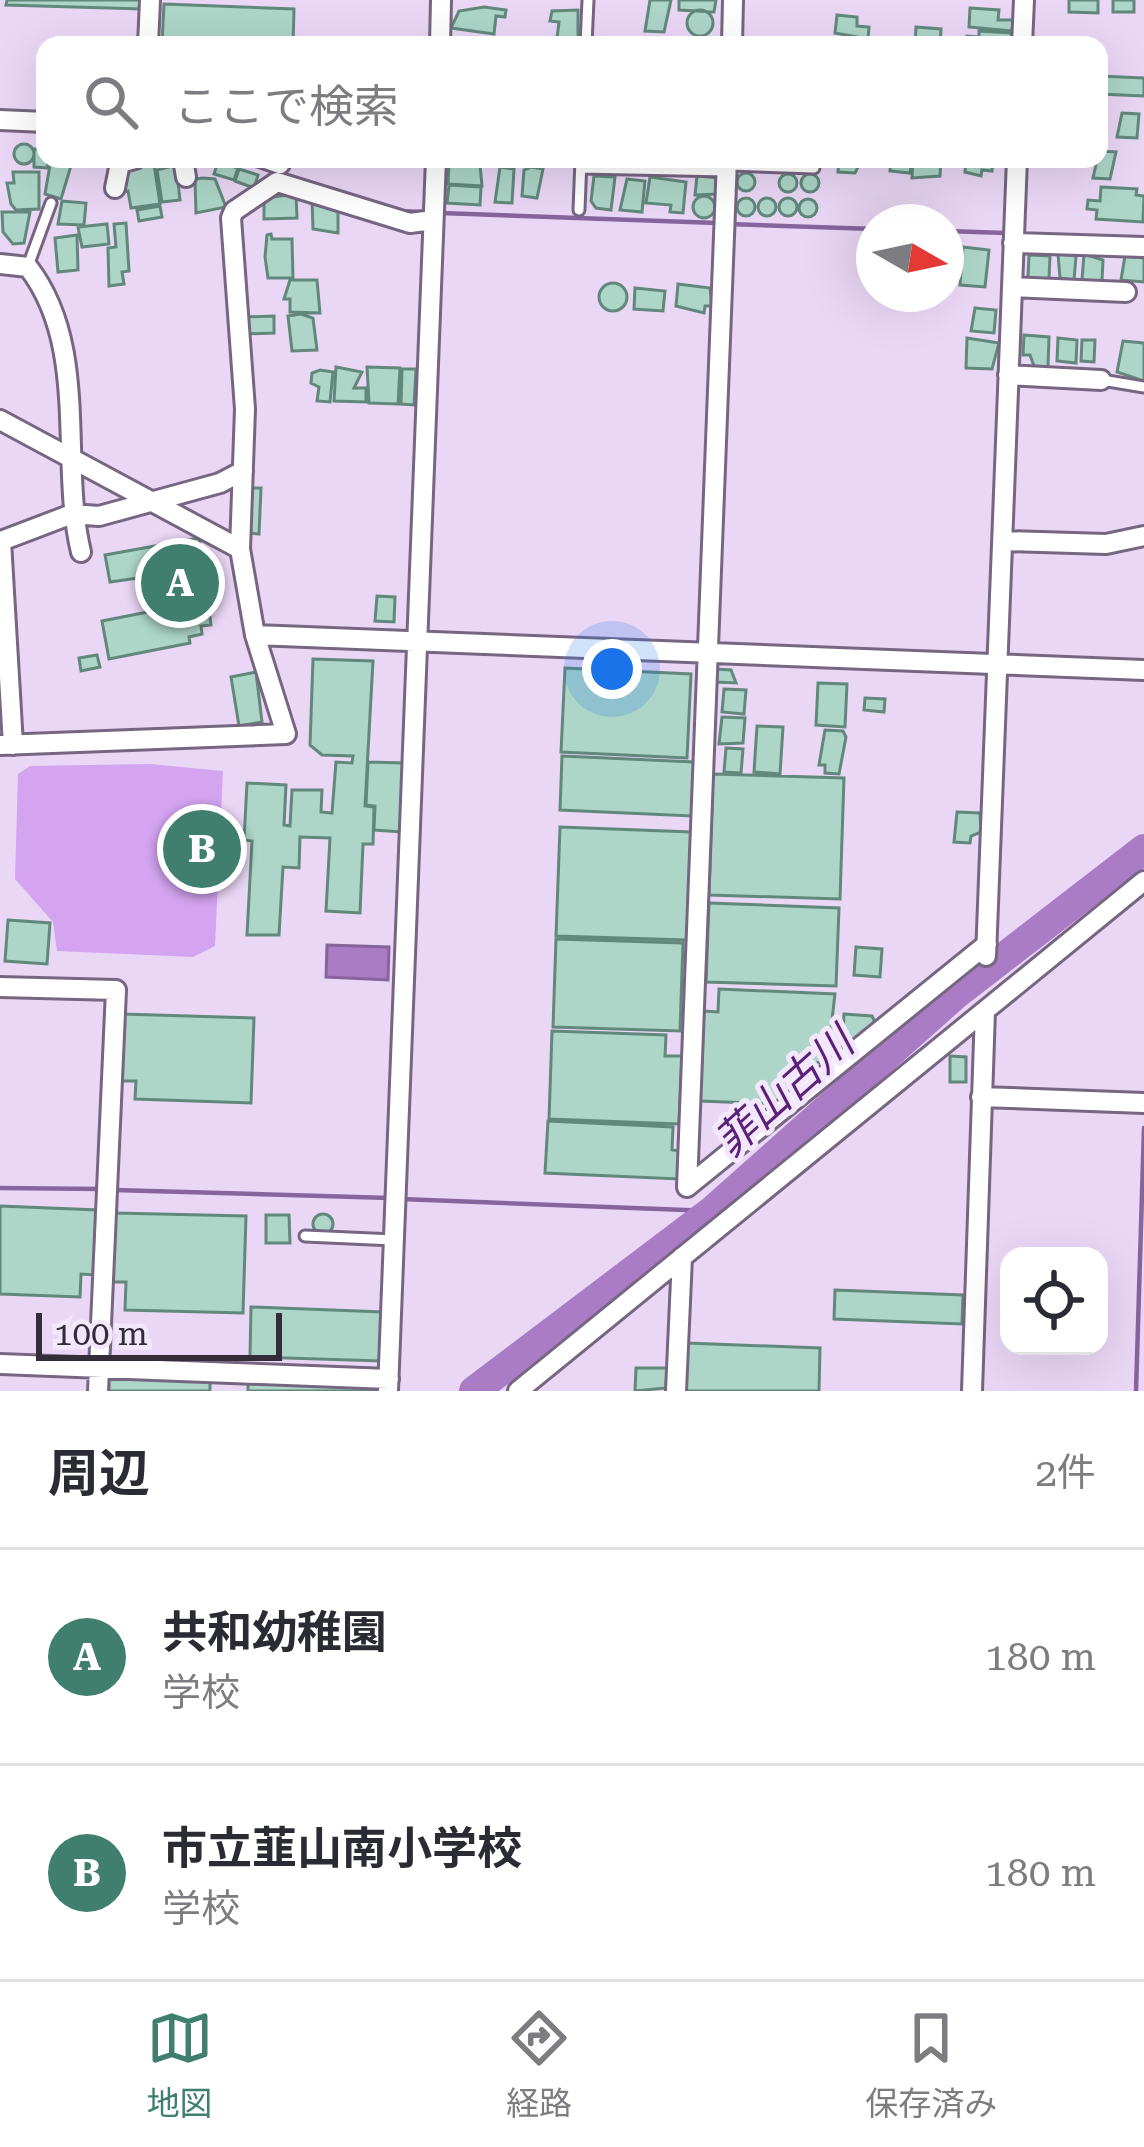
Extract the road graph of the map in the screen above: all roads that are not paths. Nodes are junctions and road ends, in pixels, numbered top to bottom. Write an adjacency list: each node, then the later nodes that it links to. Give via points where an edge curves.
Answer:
1 (150, 0): 6 (street)
2 (441, 0): 7 (street)
3 (588, 0): 8 (lane)
4 (733, 0): 9 (street)
5 (1024, 0): 10 (street)
6 (148, 36)
7 (440, 36)
8 (586, 36)
9 (731, 36)
10 (1022, 36)
11 (0, 120): 12 (street)
12 (36, 122)
13 (119, 168): 18 (street)
14 (436, 168): 21 (street)
15 (581, 168): 20 (lane)
16 (727, 168): 43 (street)
17 (1017, 168): 22 (street)
18 (115, 188)
19 (51, 203): 25 (lane)
20 (579, 210)
21 (434, 215): 33 (street, via 410,223 278,182 234,211); 42 (street)
22 (1013, 243): 23 (street); 26 (street)
23 (1144, 247)
24 (0, 264): 25 (street)
25 (28, 267): 32 (street, via 55,314)
26 (1012, 287): 27 (street); 28 (street)
27 (1126, 292)
28 (1008, 375): 29 (street); 37 (street)
29 (1101, 380): 30 (lane)
30 (1144, 387)
31 (0, 420): 32 (street)
32 (74, 461): 34 (street); 35 (street)
33 (243, 471): 34 (street); 38 (street)
34 (155, 501): 35 (street, via 99,516); 38 (street)
35 (72, 514): 39 (street); 40 (street, via 2,541)
36 (1144, 536): 37 (street, via 1106,544)
37 (1004, 541): 44 (street)
38 (239, 549): 41 (street)
39 (81, 552)
40 (2, 593): 46 (street)
41 (255, 635): 42 (street); 46 (street, via 286,734)
42 (416, 643): 43 (street); 53 (street)
43 (707, 655): 44 (street); 44 (street, via 687,1187 986,950)
44 (998, 665): 45 (street)
45 (1144, 670)
46 (7, 745)
47 (1144, 881): 49 (street)
48 (0, 987): 56 (street, via 116,990)
49 (985, 1011): 50 (street); 54 (street)
50 (981, 1097): 51 (street); 61 (street)
51 (1144, 1102)
52 (305, 1236): 53 (lane)
53 (394, 1240): 57 (street)
54 (682, 1257): 59 (street); 60 (street)
55 (0, 1364): 56 (street)
56 (99, 1369): 57 (street); 58 (street)
57 (388, 1385)
58 (98, 1391)
59 (518, 1391)
60 (676, 1391)
61 (971, 1391)

